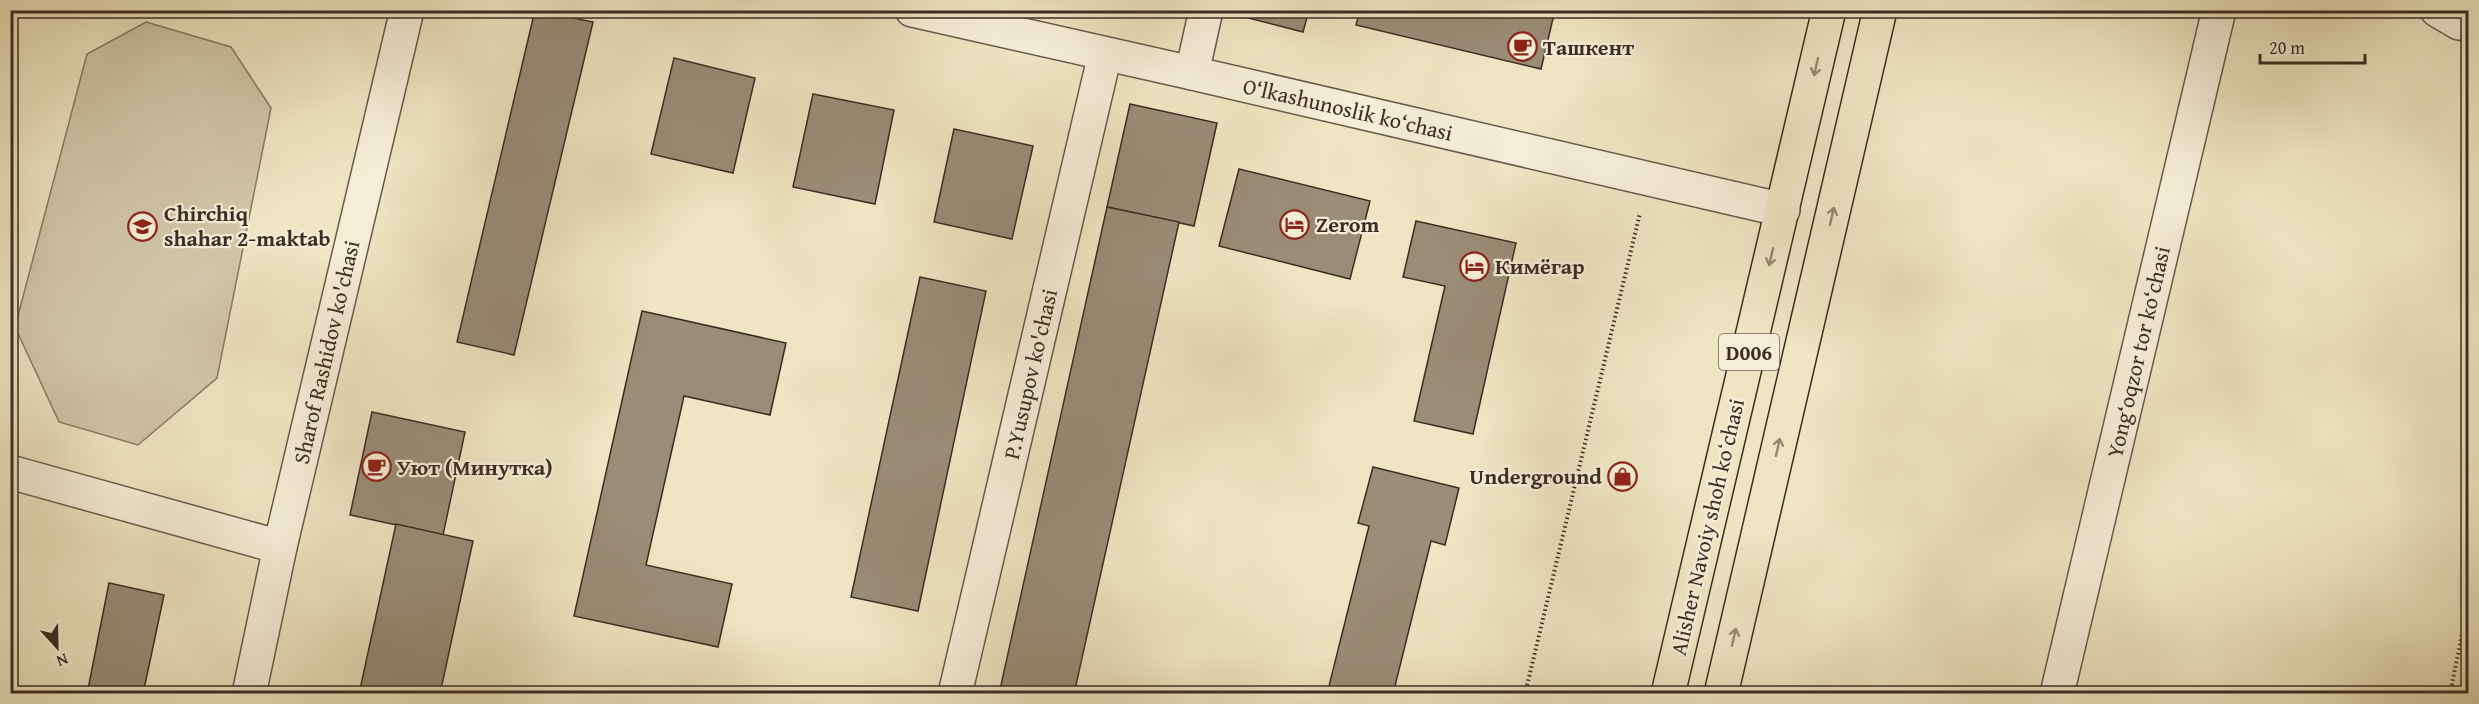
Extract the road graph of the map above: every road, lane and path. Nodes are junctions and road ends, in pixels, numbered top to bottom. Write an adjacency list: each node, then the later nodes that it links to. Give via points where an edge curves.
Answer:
1 (407, 10): 12 (street, Sharof Rashidov ko'chasi)
2 (912, 10): 7 (street, O‘lkashunoslik ko‘chasi)
3 (1206, 10): 8 (street)
4 (1829, 10): 10 (main road, Alisher Navoiy shoh koʻchasi / D006, one-way to 10)
5 (1880, 10): 18 (main road, D006, one-way to 5)
6 (2219, 10): 19 (street, Yong‘oqzor tor ko‘chasi)
7 (1105, 54): 8 (street, O‘lkashunoslik ko‘chasi); 15 (street, P.Yusupov ko'chasi)
8 (1192, 73): 9 (street, O‘lkashunoslik ko‘chasi)
9 (1648, 180): 10 (street, O‘lkashunoslik ko‘chasi); 16 (path)
10 (1783, 210): 17 (main road, Alisher Navoiy shoh koʻchasi / D006, one-way to 17)
11 (10, 472): 12 (street)
12 (280, 547): 14 (street, Sharof Rashidov ko'chasi)
13 (2469, 605): 20 (path)
14 (249, 693)
15 (955, 693)
16 (1525, 693)
17 (1668, 693)
18 (1721, 693)
19 (2057, 693)
20 (2450, 693)

